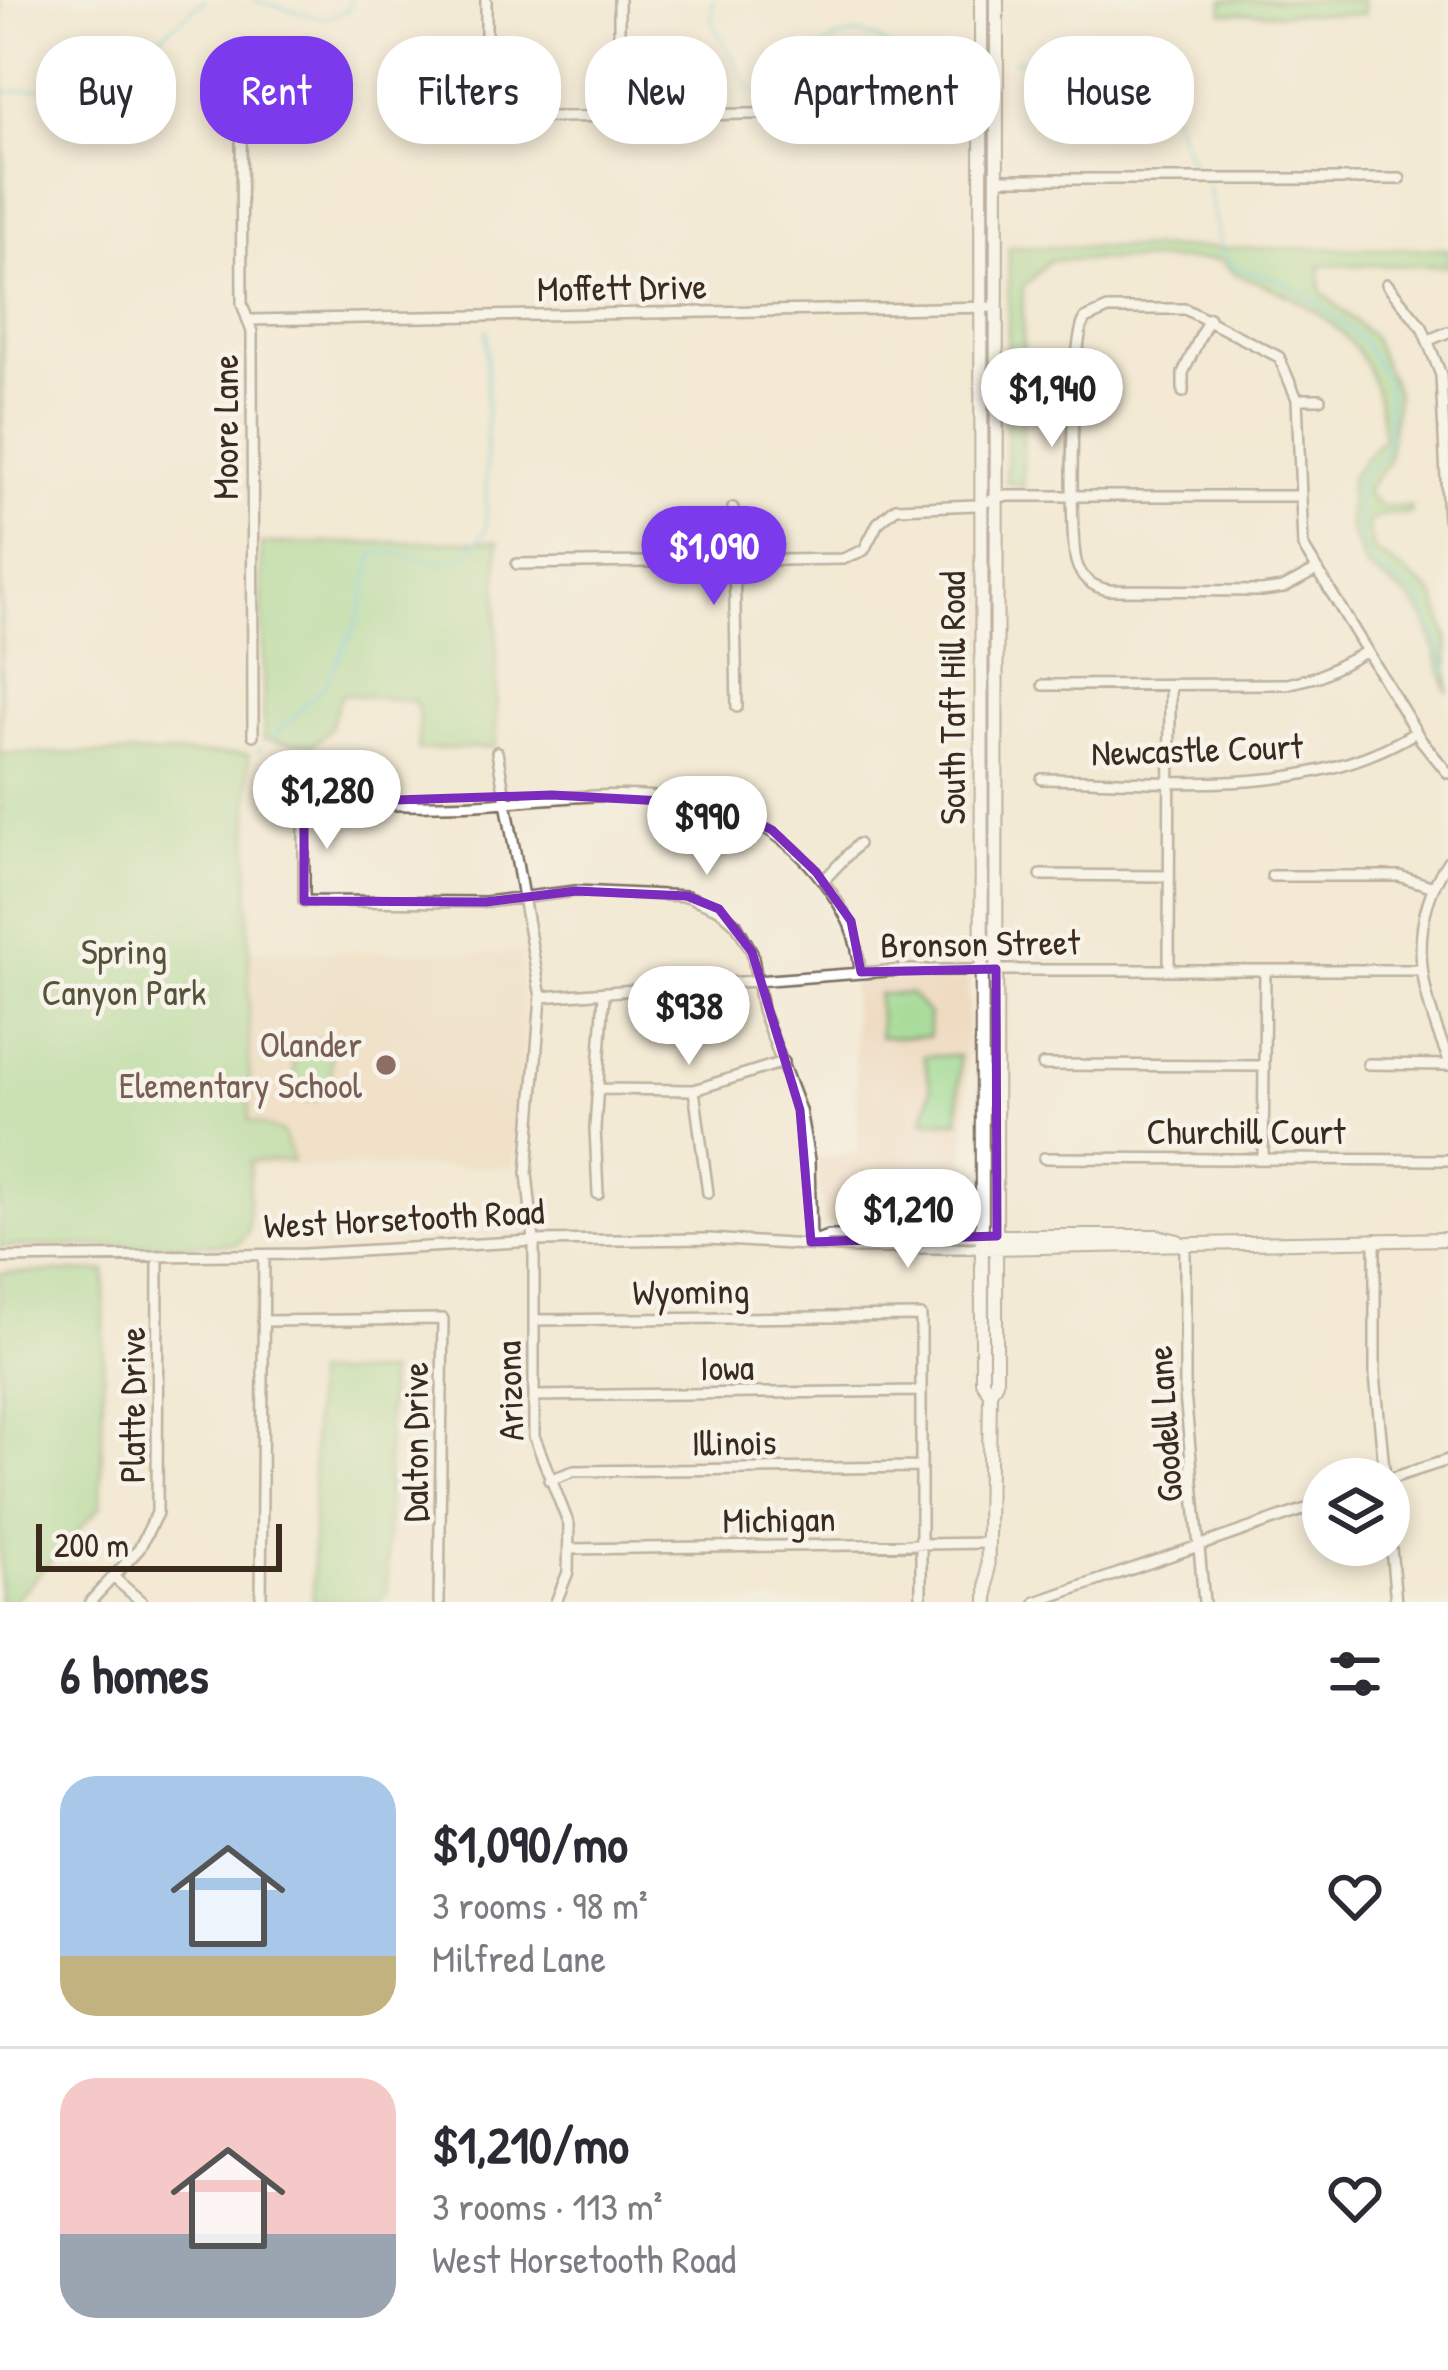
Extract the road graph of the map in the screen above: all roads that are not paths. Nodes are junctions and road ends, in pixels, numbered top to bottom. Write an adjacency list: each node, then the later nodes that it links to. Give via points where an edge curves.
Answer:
1 (486, 0): 8 (street, via 492,115)
2 (619, 0): 5 (street)
3 (981, 0): 6 (main road, South Taft Hill Road)
4 (997, 0): 7 (main road, South Taft Hill Road)
5 (619, 36)
6 (983, 36)
7 (994, 36)
8 (585, 116)
9 (241, 144): 19 (street, Moore Lane)
10 (988, 144): 15 (main road, South Taft Hill Road)
11 (992, 144): 12 (main road, South Taft Hill Road)
12 (996, 179): 13 (street); 15 (main road, South Taft Hill Road)
13 (1400, 179)
14 (1387, 284): 21 (street)
15 (989, 307): 19 (street, Moffett Drive); 27 (main road, South Taft Hill Road); 28 (main road, South Taft Hill Road)
16 (1074, 311): 18 (street)
17 (1209, 318): 18 (street, via 1185,309 1108,309); 22 (street, via 1183,373); 23 (street, via 1274,353)
18 (1085, 319): 25 (street, via 1075,344)
19 (248, 320): 40 (street, Moore Lane)
20 (1448, 332): 21 (street)
21 (1429, 340): 31 (street, via 1444,394)
22 (1183, 392)
23 (1298, 399): 24 (street); 26 (street)
24 (1320, 399)
25 (1075, 495): 26 (street); 27 (street); 34 (street, via 1082,584 1262,591)
26 (1298, 496): 34 (street, via 1299,531)
27 (996, 497): 28 (street); 54 (main road, South Taft Hill Road)
28 (982, 503): 32 (street, via 896,508 850,558); 54 (main road, South Taft Hill Road)
29 (734, 508): 32 (street)
30 (1428, 510): 31 (street)
31 (1446, 514)
32 (736, 560): 33 (street); 38 (street)
33 (517, 564)
34 (1315, 571): 35 (street)
35 (1366, 652): 37 (street, via 1287,684); 39 (street)
36 (1043, 685): 37 (street)
37 (1170, 686): 44 (street)
38 (737, 707)
39 (1416, 732): 42 (street); 44 (street, Newcastle Court, via 1310,776)
40 (253, 735)
41 (496, 752): 45 (street, Arizona)
42 (1448, 773)
43 (1042, 779): 44 (street, Newcastle Court)
44 (1170, 780): 49 (street)
45 (501, 800): 51 (street, via 616,796 718,804 772,830); 53 (street, Arizona); 53 (street, via 304,803 304,902)
46 (858, 844): 51 (street)
47 (1448, 861): 52 (street)
48 (1041, 875): 49 (street)
49 (1169, 876): 55 (street)
50 (1272, 876): 52 (street, via 1400,876)
51 (823, 881): 58 (street, via 851,921)
52 (1434, 887): 57 (street, via 1421,926)
53 (524, 900): 59 (street, via 576,891 698,899 742,932); 61 (street, Arizona)
54 (989, 969): 55 (street, Bronson Street); 58 (street, Bronson Street); 78 (main road, South Taft Hill Road)
55 (1169, 969): 56 (street, Bronson Street)
56 (1264, 970): 57 (street, Bronson Street); 66 (street)
57 (1420, 970): 63 (street)
58 (860, 972): 59 (street, Bronson Street)
59 (758, 982): 60 (street, Bronson Street); 62 (street)
60 (604, 995): 61 (street, Bronson Street); 67 (street)
61 (541, 997): 76 (street, Arizona, via 527,1173)
62 (782, 1062): 68 (street); 77 (street, via 808,1148)
63 (1448, 1062): 64 (street)
64 (1368, 1064)
65 (1043, 1065): 66 (street)
66 (1264, 1066): 70 (street)
67 (599, 1089): 68 (street); 73 (street)
68 (694, 1090): 72 (street)
69 (1044, 1158): 70 (street, Churchill Court)
70 (1263, 1158): 71 (street, Churchill Court)
71 (1448, 1160)
72 (708, 1192)
73 (598, 1194)
74 (1375, 1239): 75 (main road, West Horsetooth Road); 79 (main road, West Horsetooth Road); 87 (street)
75 (1448, 1239)
76 (534, 1241): 77 (street, West Horsetooth Road); 80 (street, West Horsetooth Road); 83 (street, Arizona)
77 (811, 1242): 78 (street, West Horsetooth Road)
78 (989, 1242): 79 (main road, West Horsetooth Road); 93 (main road, South Taft Hill Road, via 996,1382 989,1393)
79 (1185, 1243): 95 (street, Goodell Lane, via 1185,1394)
80 (263, 1255): 81 (street, West Horsetooth Road); 84 (street)
81 (158, 1256): 82 (street, West Horsetooth Road); 98 (street, Platte Drive, via 159,1498 144,1541)
82 (0, 1258)
83 (534, 1320): 85 (street, Wyoming, via 921,1316); 86 (street, Arizona)
84 (263, 1321): 101 (street); 102 (street, Dalton Drive, via 443,1319)
85 (921, 1391): 86 (street, Iowa); 89 (street)
86 (534, 1396): 91 (street, Arizona, via 536,1447)
87 (1385, 1458)
88 (1448, 1460): 90 (street)
89 (921, 1467): 91 (street, Illinois, via 574,1471); 94 (street)
90 (1410, 1472)
91 (549, 1480): 96 (street, Arizona, via 566,1514)
92 (1302, 1510): 95 (street)
93 (989, 1543): 94 (street, Michigan); 105 (main road, South Taft Hill Road)
94 (921, 1544): 96 (street, Michigan); 104 (street)
95 (1199, 1546): 106 (street); 107 (street, Goodell Lane)
96 (569, 1549): 103 (street, Arizona)
97 (1393, 1566): 108 (street)
98 (113, 1577): 99 (street, Platte Drive); 100 (street)
99 (90, 1602)
100 (142, 1602)
101 (261, 1602)
102 (439, 1602)
103 (556, 1602)
104 (921, 1602)
105 (987, 1602)
106 (1036, 1602)
107 (1204, 1602)
108 (1396, 1602)

